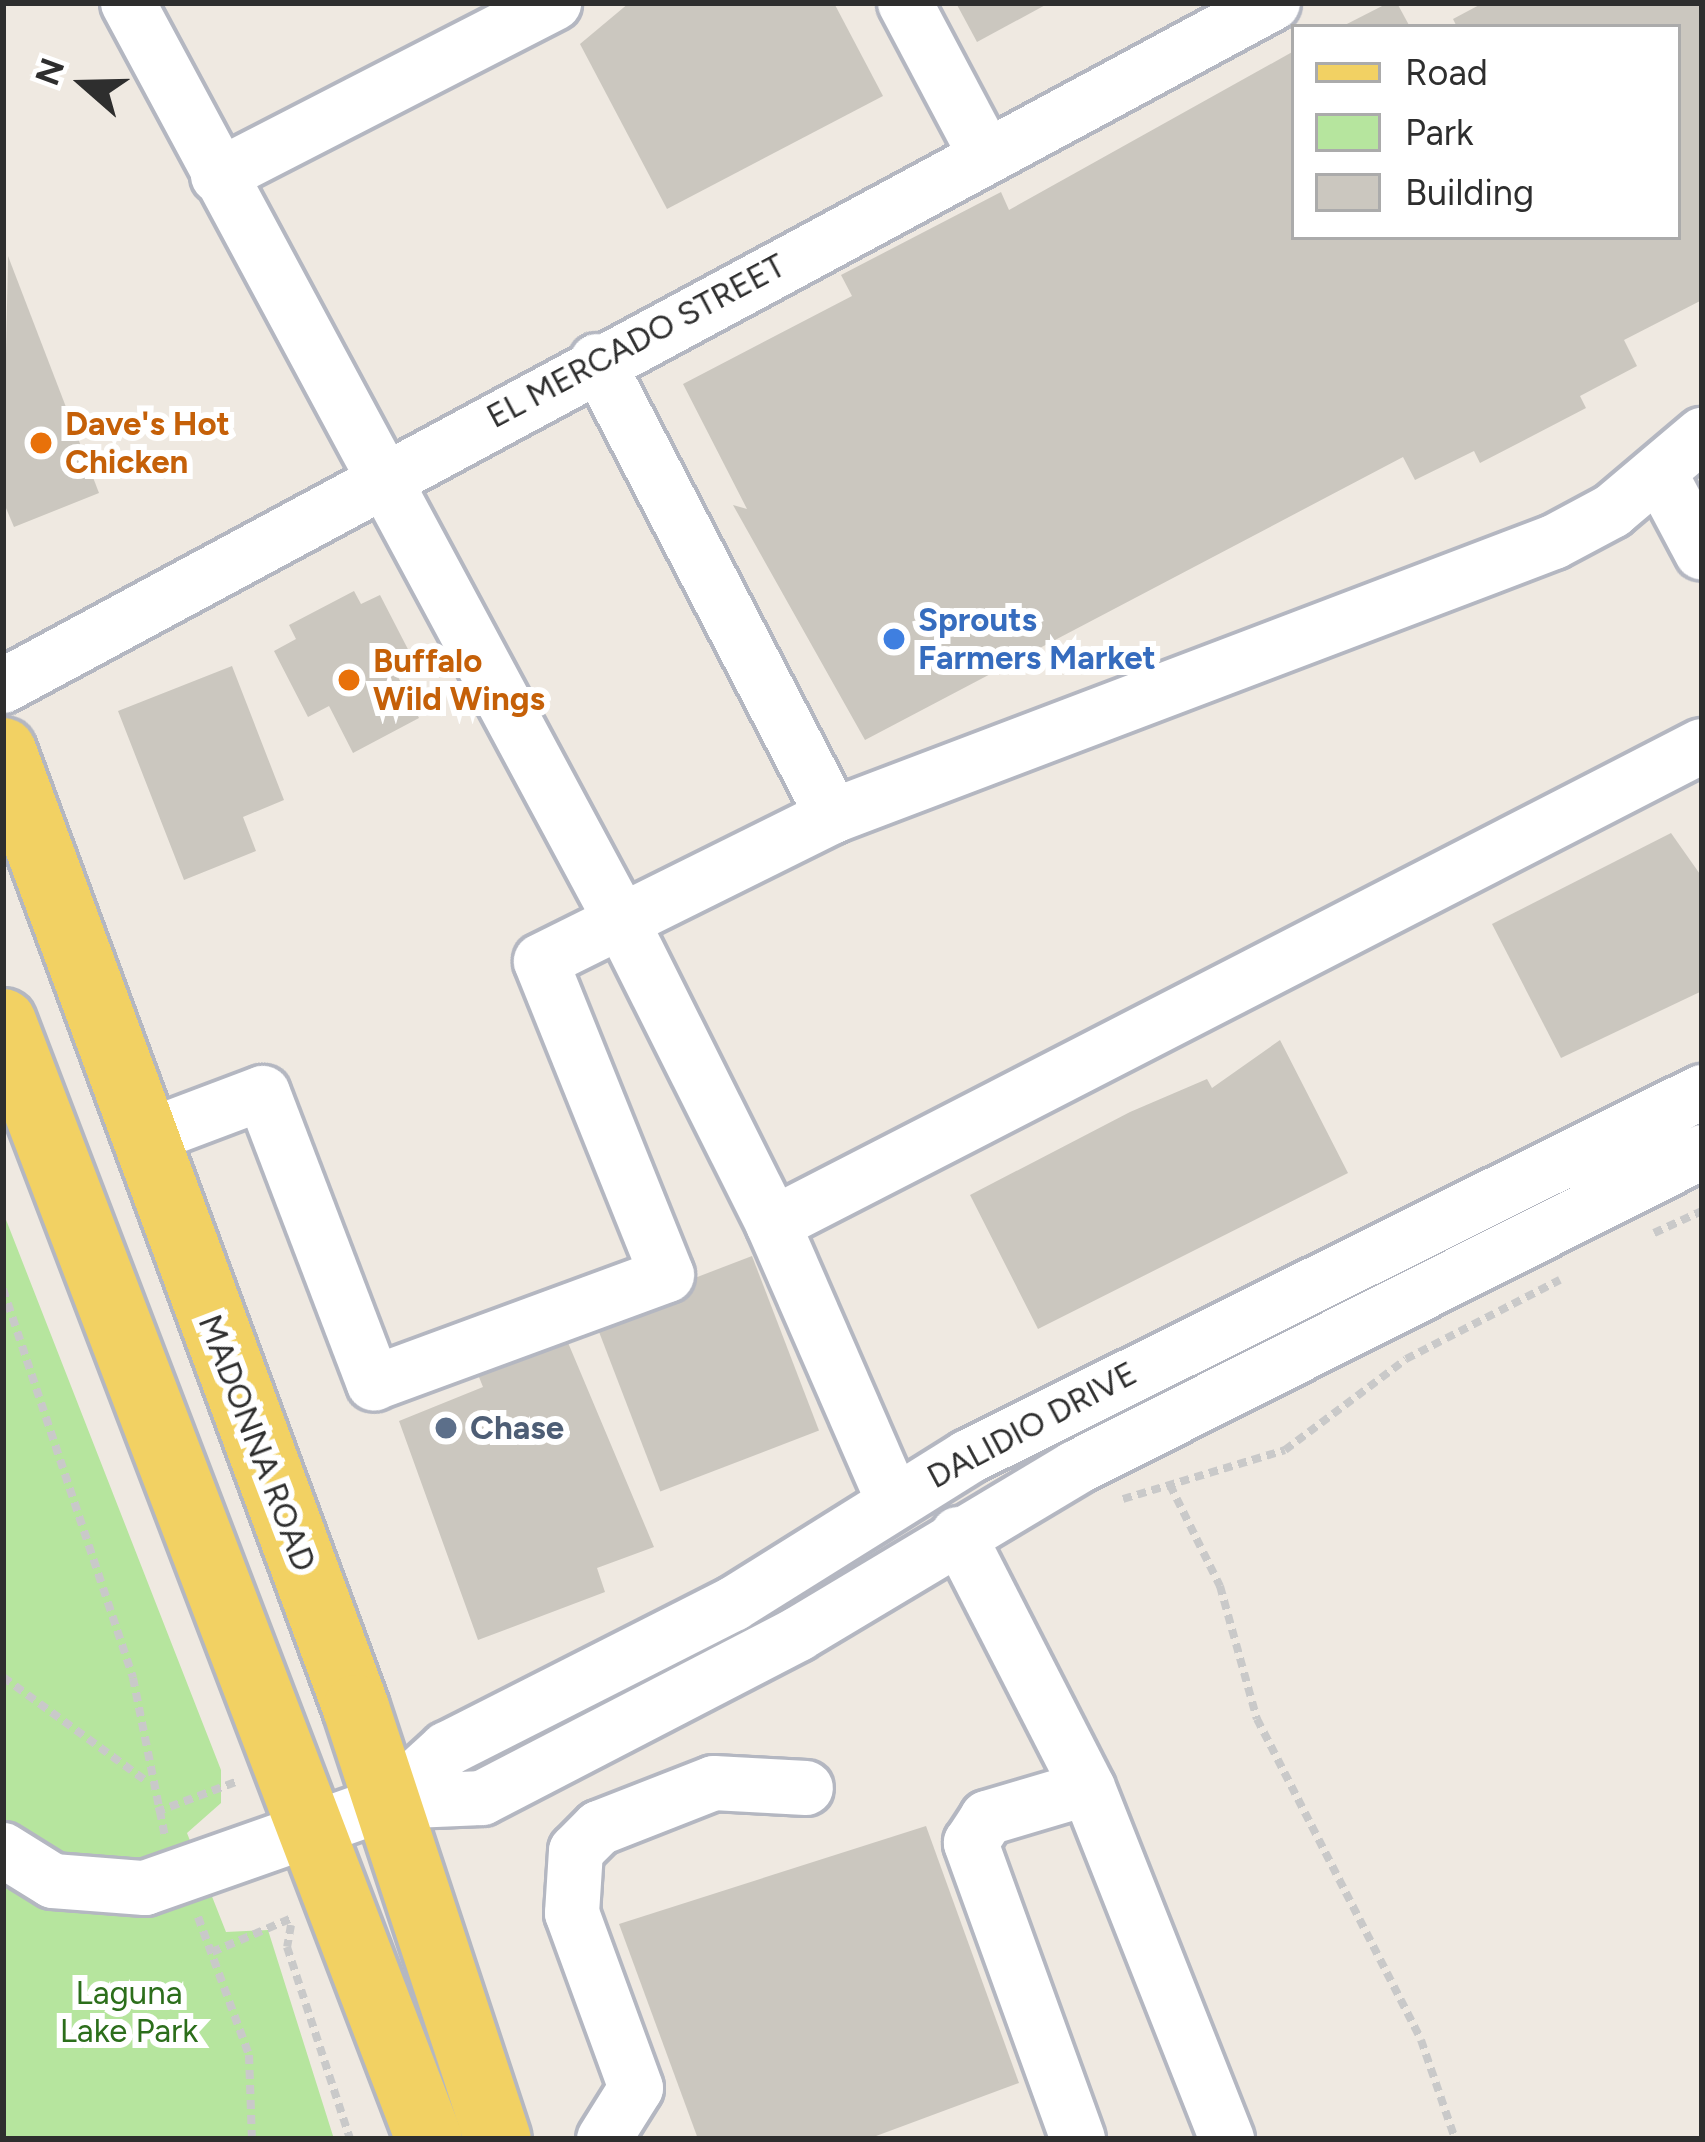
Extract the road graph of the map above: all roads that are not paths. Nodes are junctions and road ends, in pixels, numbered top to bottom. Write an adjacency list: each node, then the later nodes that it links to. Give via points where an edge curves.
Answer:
1 (128, 3): 6 (street)
2 (554, 3): 6 (street)
3 (905, 3): 5 (street)
4 (1273, 3): 5 (street, EL MERCADO STREET)
5 (985, 154): 7 (street, EL MERCADO STREET)
6 (218, 176): 10 (street)
7 (597, 361): 10 (street, EL MERCADO STREET); 15 (street)
8 (1702, 435): 9 (street)
9 (1660, 474): 11 (street); 15 (street, via 1554,542)
10 (377, 482): 12 (street, EL MERCADO STREET); 16 (street)
11 (1702, 553)
12 (3, 686)
13 (1702, 746): 21 (street)
14 (3, 751): 19 (main road, MADONNA ROAD)
15 (833, 816): 16 (street)
16 (621, 920): 19 (street, via 541,961 667,1275 374,1383 263,1094); 21 (street)
17 (3, 1022): 27 (main road)
18 (1702, 1092): 22 (street, DALIDIO DRIVE, via 1524,1171)
19 (141, 1139): 26 (main road, MADONNA ROAD)
20 (1702, 1152): 23 (street, DALIDIO DRIVE)
21 (773, 1224): 22 (street)
22 (893, 1500): 26 (street, DALIDIO DRIVE, via 733,1604 446,1749)
23 (958, 1534): 25 (street); 26 (street, DALIDIO DRIVE, via 684,1697 482,1798)
24 (806, 1788): 31 (street, via 714,1783 599,1828 576,1851 572,1913 636,2088)
25 (1088, 1788): 32 (street, via 987,1818 971,1844); 33 (street)
26 (389, 1802): 27 (street, DALIDIO DRIVE); 30 (main road, MADONNA ROAD)
27 (317, 1829): 28 (street, DALIDIO DRIVE, via 120,1890 52,1881); 29 (main road)
28 (3, 1850)
29 (429, 2139)
30 (498, 2139)
31 (604, 2139)
32 (1078, 2139)
33 (1227, 2139)

